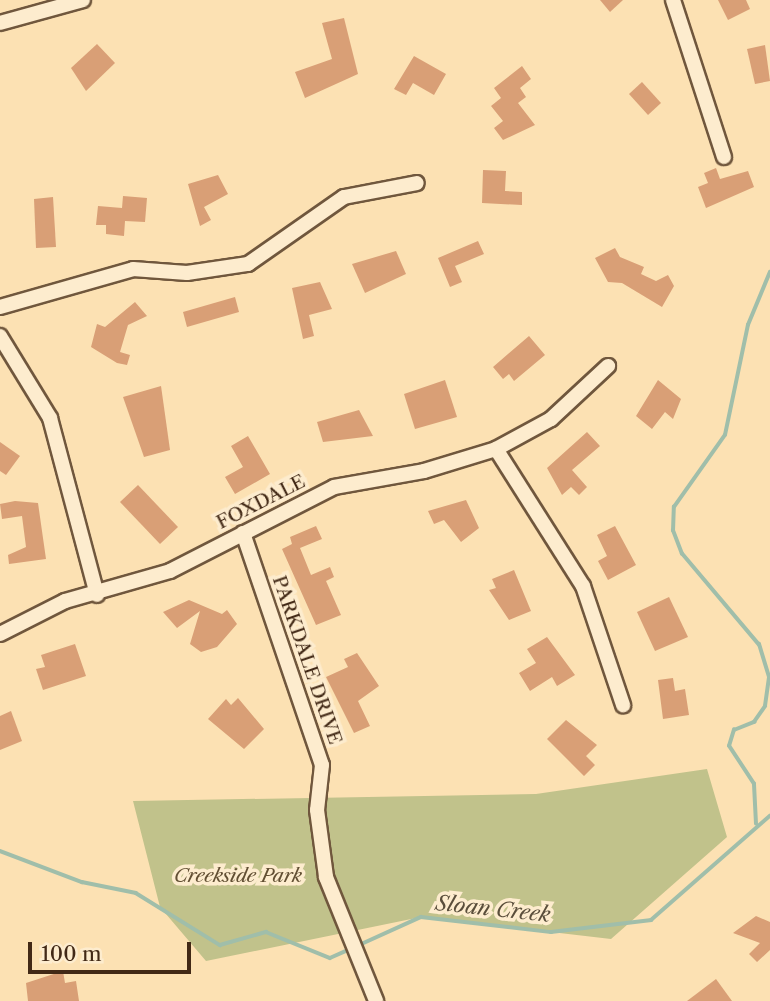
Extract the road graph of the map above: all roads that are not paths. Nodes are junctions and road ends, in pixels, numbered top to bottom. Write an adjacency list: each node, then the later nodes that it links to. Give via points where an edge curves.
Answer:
1 (83, 0): 3 (street)
2 (674, 0): 4 (street)
3 (0, 23)
4 (724, 157)
5 (417, 183): 6 (street, via 344,197 248,264 187,273 133,269)
6 (0, 307)
7 (0, 336): 11 (street, via 50,418)
8 (608, 366): 9 (street, FOXDALE, via 551,419)
9 (496, 449): 10 (street, FOXDALE, via 424,471 334,487); 13 (street, via 583,586)
10 (243, 533): 11 (street, FOXDALE, via 170,571); 14 (street, PARKDALE DRIVE, via 322,765 318,830 335,904)
11 (97, 595): 12 (street, FOXDALE, via 65,601)
12 (0, 634)
13 (623, 705)
14 (376, 1001)

